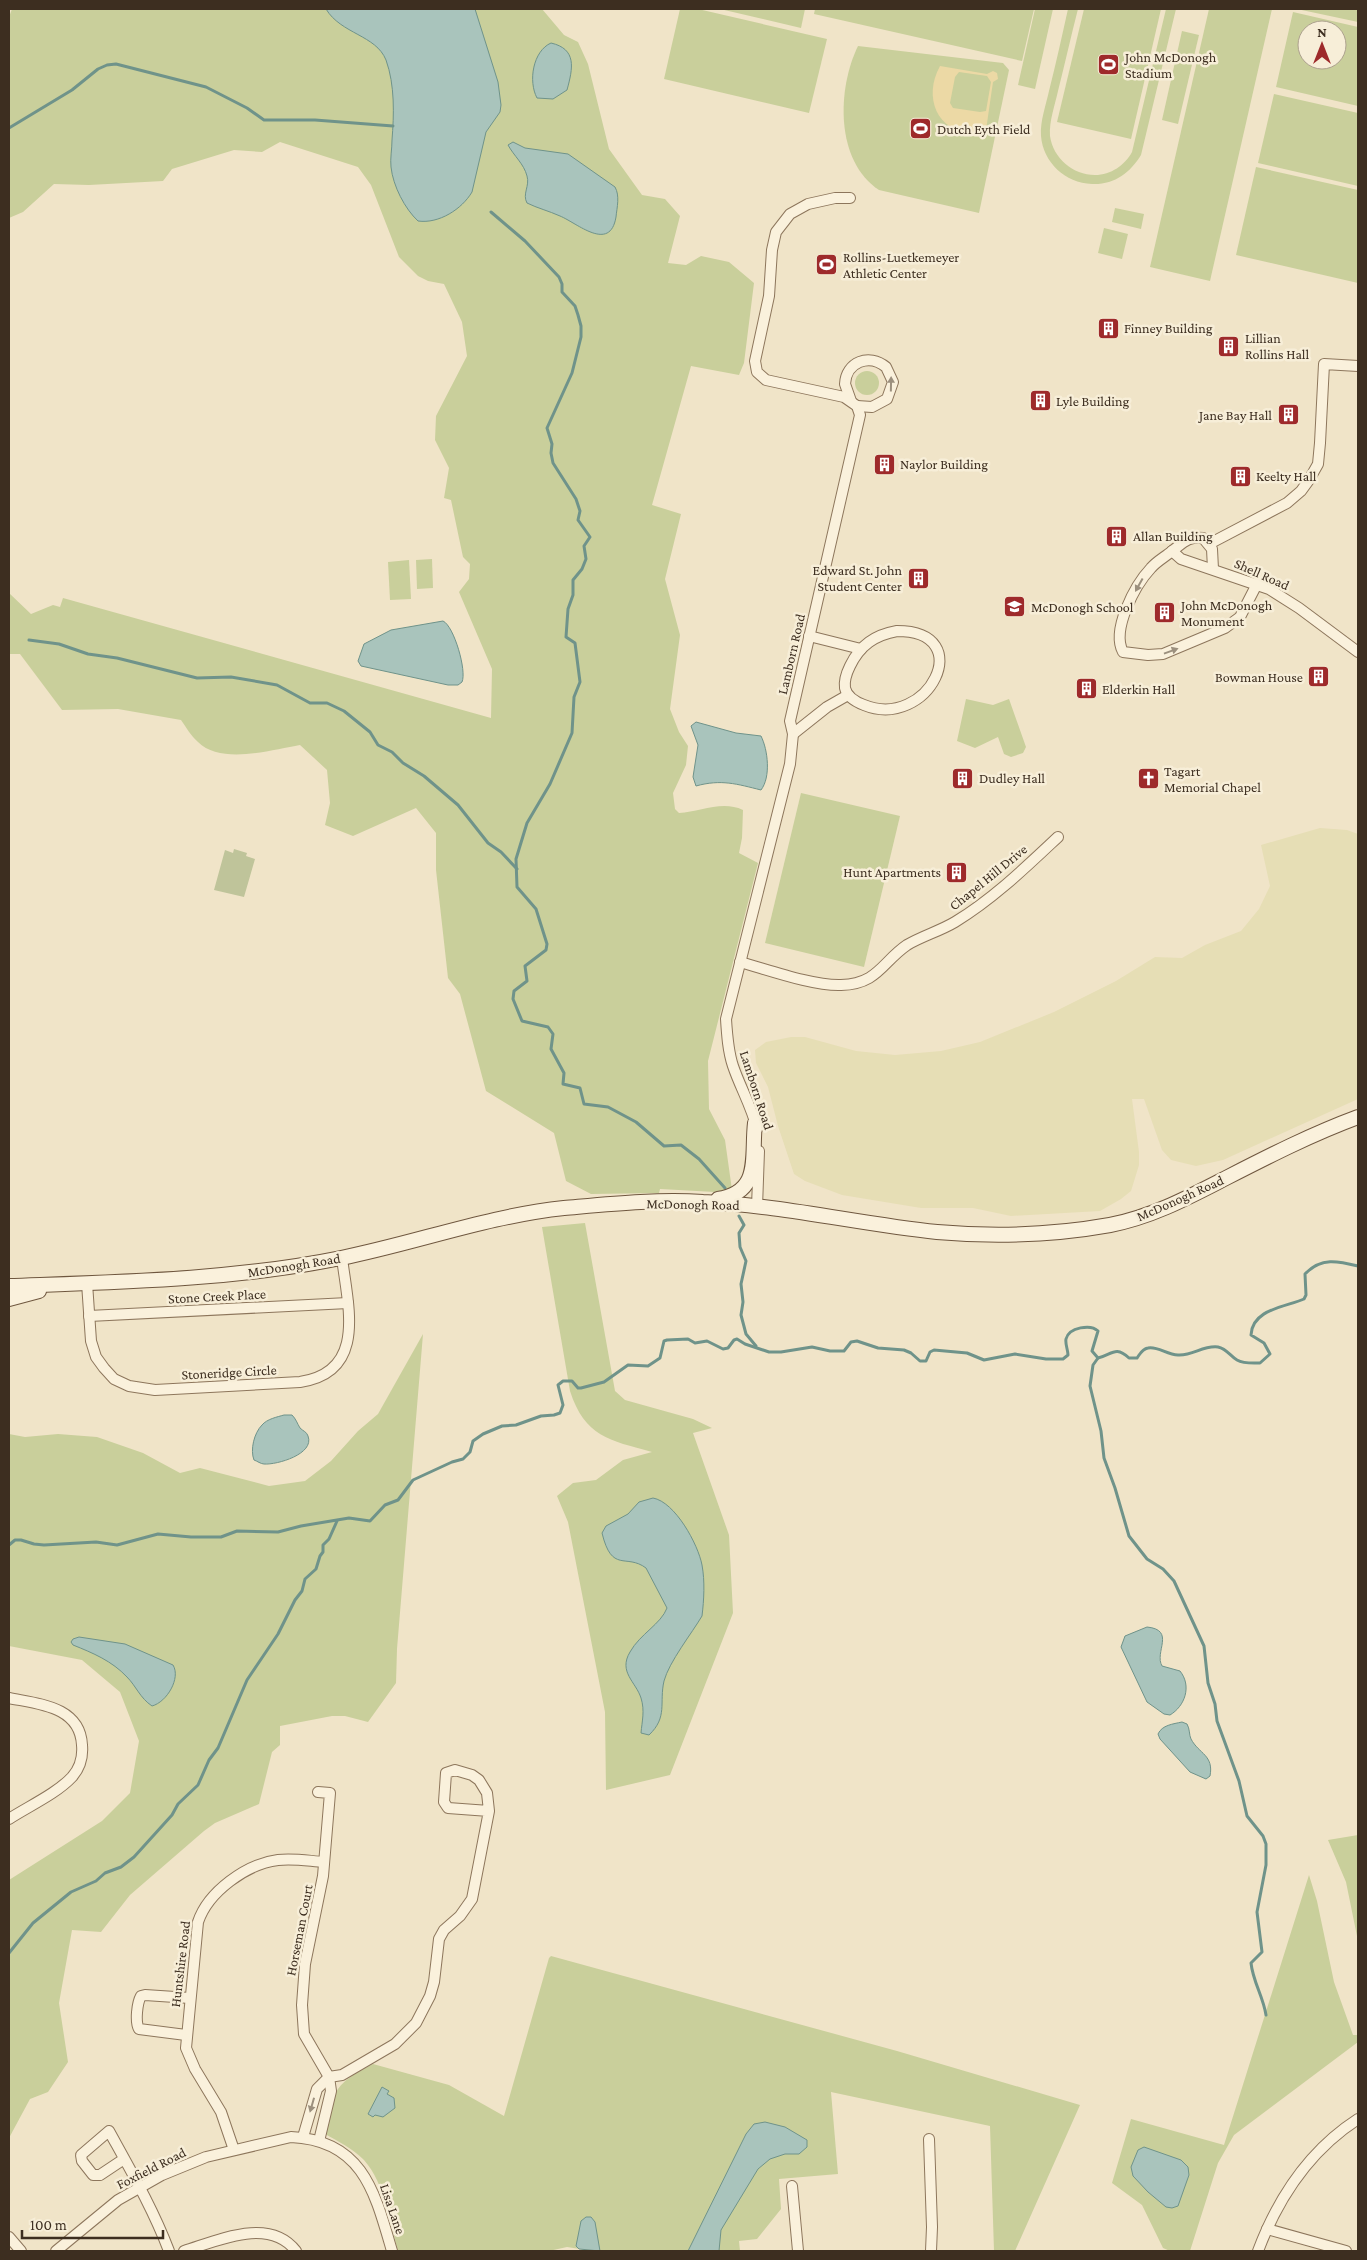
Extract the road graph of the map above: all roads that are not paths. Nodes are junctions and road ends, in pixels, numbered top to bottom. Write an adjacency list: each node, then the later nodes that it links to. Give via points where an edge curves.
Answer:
1 (850, 198): 3 (street, via 808,204 790,214 781,224 773,240 770,296 755,366 766,380 844,397)
2 (1358, 366): 4 (street, via 1324,364 1318,464 1301,491 1287,503)
3 (854, 404): 3 (street, one-way to 3, via 872,407 887,398 892,382 886,366 870,359 859,361 850,368 844,384); 8 (street, Lamborn Road, via 859,420)
4 (1209, 544): 5 (street, via 1195,537); 6 (street)
5 (1172, 551): 6 (street, Shell Road, via 1181,559); 7 (street, one-way to 7, via 1155,564 1140,583 1119,628 1118,639 1123,652 1163,654 1225,628 1240,617)
6 (1213, 569): 7 (street, Shell Road)
7 (1257, 584): 10 (street, Shell Road, via 1284,598)
8 (809, 636): 9 (street); 12 (street, Lamborn Road, via 790,721)
9 (861, 648): 11 (street, via 847,675 845,688); 11 (street, via 884,634 910,631 925,636 933,643 940,667 926,692 903,706 874,708 858,703)
10 (1358, 652)
11 (848, 695): 12 (street)
12 (793, 734): 14 (street, Lamborn Road, via 790,764)
13 (1058, 837): 14 (street, Chapel Hill Drive, via 985,900 956,921 898,951 874,976 840,985)
14 (740, 962): 16 (street, Lamborn Road, via 726,1019 727,1040 732,1065)
15 (1358, 1117): 18 (main road, McDonogh Road, via 1315,1134 1168,1207 1107,1225 1040,1233 966,1234)
16 (755, 1123): 17 (main road, via 753,1168 747,1185 733,1196); 18 (street, Lamborn Road, via 760,1154)
17 (701, 1202): 18 (main road, McDonogh Road); 19 (main road, McDonogh Road, via 536,1212)
18 (757, 1207)
19 (342, 1258): 20 (main road, McDonogh Road, via 244,1273); 24 (street, Stoneridge Circle)
20 (87, 1282): 21 (main road, McDonogh Road); 25 (street, Stoneridge Circle)
21 (64, 1284): 22 (main road, McDonogh Road); 23 (main road)
22 (9, 1286)
23 (9, 1299)
24 (348, 1303): 25 (street, Stone Creek Place); 25 (street, Stoneridge Circle, via 347,1344 336,1367 313,1380 155,1390 128,1386 114,1379 104,1368 91,1341)
25 (88, 1316)
26 (9, 1698): 29 (street, via 50,1706 69,1716 80,1732 82,1750 78,1767 69,1780)
27 (318, 1792): 30 (street, Horseman Court, via 330,1793)
28 (489, 1811): 28 (street, via 487,1794 479,1780 464,1772 450,1770 446,1773 444,1802 448,1808); 33 (street, via 472,1899 439,1939 434,1982 416,2023 395,2044)
29 (9, 1819)
30 (324, 1862): 31 (street, Huntshire Road, via 290,1859 267,1862 255,1866 216,1892 205,1905 198,1922); 33 (street, Horseman Court, via 321,1894 305,1964 301,2015 307,2040)
31 (190, 1998): 32 (street, Huntshire Road); 32 (street, via 145,1995 139,2000 139,2029)
32 (186, 2036): 38 (street, Huntshire Road, via 190,2058 227,2126)
33 (329, 2078): 35 (street, one-way to 35, via 317,2089); 37 (street, via 331,2091)
34 (1358, 2119): 42 (street, via 1335,2136 1302,2170)
35 (303, 2138): 37 (street, Foxfield Road); 38 (street, Foxfield Road, via 278,2138)
36 (929, 2139): 51 (street)
37 (320, 2141): 49 (street, Lisa Lane, via 340,2150 365,2176 379,2206)
38 (234, 2150): 40 (street, Foxfield Road, via 181,2166)
39 (124, 2159): 39 (street, via 100,2176 93,2175 81,2155 109,2131); 40 (street)
40 (140, 2186): 45 (street, Foxfield Road); 46 (street)
41 (792, 2186): 50 (street)
42 (1266, 2229): 52 (street); 53 (street)
43 (9, 2236): 44 (street)
44 (21, 2251)
45 (56, 2251)
46 (169, 2251)
47 (184, 2251): 48 (street, via 260,2233 286,2241)
48 (296, 2251)
49 (392, 2251)
50 (798, 2251)
51 (931, 2251)
52 (1258, 2251)
53 (1346, 2251)

